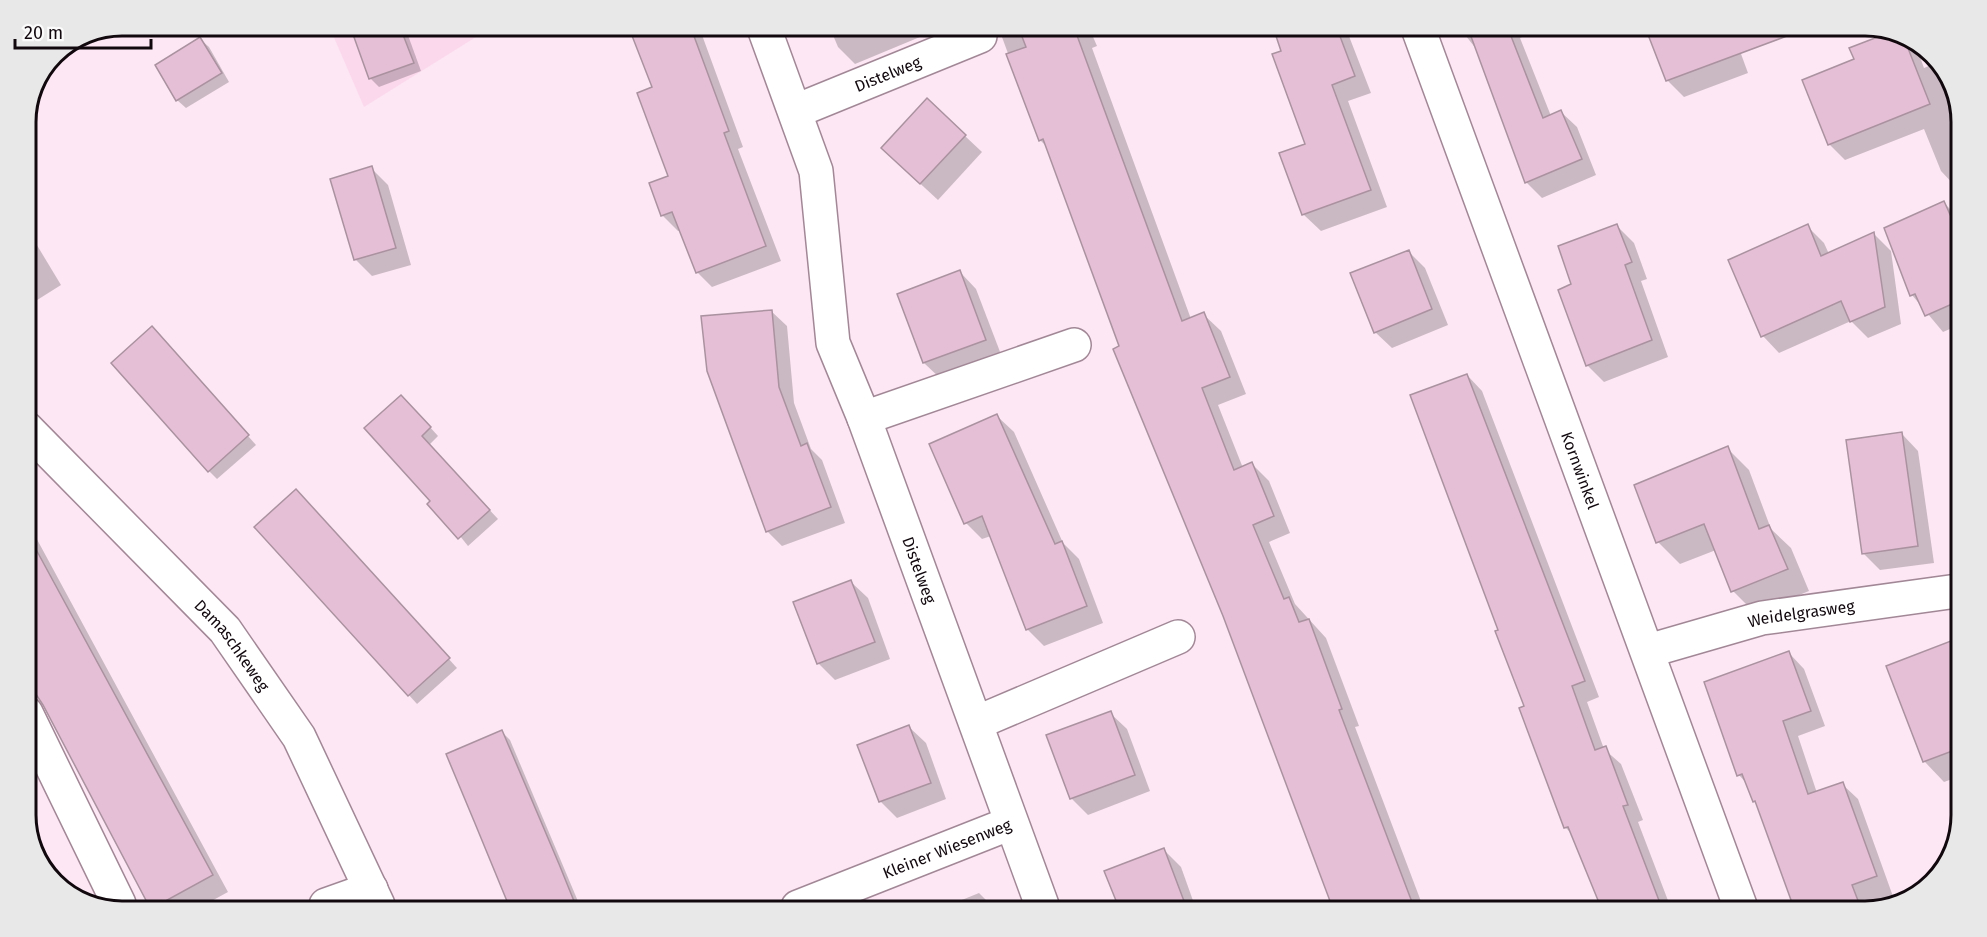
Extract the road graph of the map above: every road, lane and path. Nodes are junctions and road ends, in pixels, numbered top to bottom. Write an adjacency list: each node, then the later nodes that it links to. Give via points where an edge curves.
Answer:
1 (767, 36): 4 (street, Distelweg)
2 (980, 36): 4 (street, Distelweg)
3 (1421, 36): 10 (street, Kornwinkel)
4 (796, 111): 6 (street, Distelweg, via 816,171 833,344)
5 (1074, 345): 6 (street)
6 (864, 418): 11 (street, Distelweg)
7 (36, 438): 14 (street, Damaschkeweg, via 225,630 299,737)
8 (1951, 592): 10 (street, Weidelgrasweg, via 1761,618)
9 (1178, 637): 11 (street)
10 (1648, 651): 19 (street, Kornwinkel)
11 (976, 723): 13 (street, Distelweg)
12 (36, 734): 15 (street)
13 (1011, 823): 17 (street, Kleiner Wiesenweg); 18 (street, Kleiner Wiesenweg)
14 (375, 897): 16 (street)
15 (117, 900)
16 (350, 901)
17 (813, 901)
18 (1040, 901)
19 (1738, 901)

